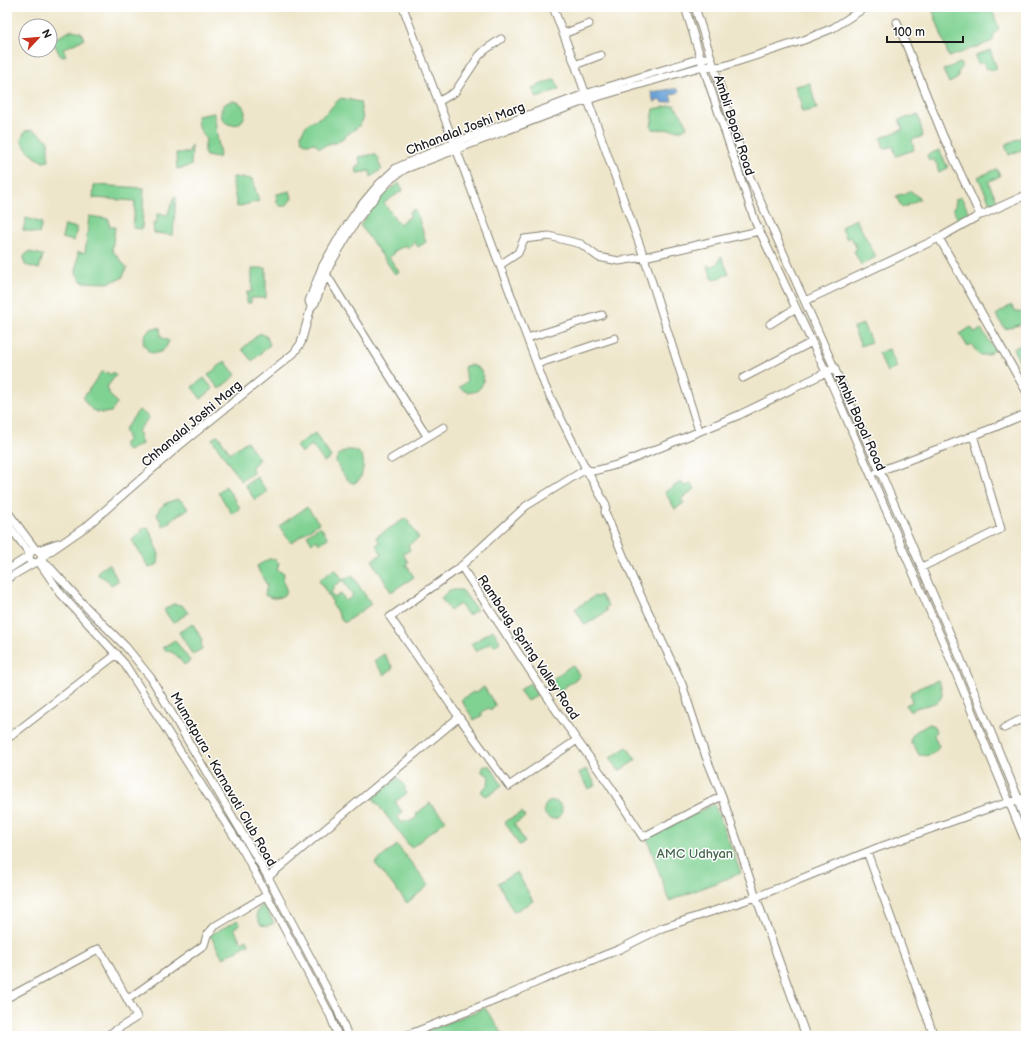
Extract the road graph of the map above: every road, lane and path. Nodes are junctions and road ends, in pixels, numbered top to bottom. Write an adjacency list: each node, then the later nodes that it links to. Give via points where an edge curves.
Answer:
1 (403, 7): 18 (street)
2 (553, 7): 8 (street)
3 (685, 7): 11 (street, Ambli Bopal Road)
4 (696, 7): 12 (street, Ambli Bopal Road)
5 (866, 7): 15 (street, via 832,28 804,40)
6 (897, 22): 22 (street, via 943,136)
7 (589, 24): 8 (street)
8 (563, 34): 13 (street)
9 (501, 39): 18 (street, via 482,53 455,92)
10 (601, 55): 13 (street)
11 (701, 58): 12 (street); 14 (street, Ambli Bopal Road); 17 (street, Chhanalal Joshi Marg)
12 (712, 59): 15 (street); 16 (street, Ambli Bopal Road)
13 (575, 65): 17 (street)
14 (703, 66): 16 (street); 17 (street, Chhanalal Joshi Marg); 23 (street, Ambli Bopal Road)
15 (724, 66): 16 (street)
16 (715, 67): 28 (street, Ambli Bopal Road, via 747,171)
17 (586, 97): 19 (street, Chhanalal Joshi Marg); 25 (street)
18 (438, 102): 19 (street)
19 (455, 147): 20 (street, Chhanalal Joshi Marg, via 421,156); 26 (street)
20 (395, 173): 27 (street, Chhanalal Joshi Marg, via 357,220); 29 (street, Chhanalal Joshi Marg, via 380,184 341,234 322,267 309,301)
21 (1026, 195): 22 (street)
22 (980, 214): 24 (street)
23 (759, 231): 25 (street); 30 (street, Ambli Bopal Road)
24 (939, 238): 28 (street); 40 (street)
25 (644, 257): 26 (street, via 619,261 598,257 581,244 549,236 524,239 518,253); 43 (street)
26 (500, 265): 33 (street)
27 (326, 274): 29 (street, Chhanalal Joshi Marg); 44 (street)
28 (805, 301): 37 (street, Ambli Bopal Road)
29 (311, 307): 52 (street, Chhanalal Joshi Marg, via 301,343 294,353 180,445 88,526)
30 (796, 308): 32 (street); 35 (street, Ambli Bopal Road)
31 (602, 315): 33 (street)
32 (770, 324)
33 (528, 338): 36 (street)
34 (615, 338): 36 (street)
35 (812, 342): 38 (street, Ambli Bopal Road); 39 (street)
36 (537, 364): 47 (street, via 545,386)
37 (835, 368): 38 (street); 48 (street, Ambli Bopal Road)
38 (826, 373): 43 (street); 49 (street, Ambli Bopal Road)
39 (743, 378)
40 (1026, 391)
41 (1026, 414): 45 (street)
42 (444, 427): 44 (street)
43 (699, 431): 47 (street, via 609,468 592,471)
44 (427, 436): 46 (street)
45 (973, 436): 48 (street); 54 (street, via 1001,529)
46 (391, 459)
47 (586, 469): 53 (street, via 526,506); 63 (street, via 606,505 605,512 633,579 682,684)
48 (880, 471): 49 (street); 54 (street, Ambli Bopal Road)
49 (871, 475): 66 (street, Ambli Bopal Road)
50 (7, 511): 52 (street)
51 (7, 523): 52 (street)
52 (36, 557): 55 (street); 56 (street); 57 (street, Mumatpura - Karnavati Club Road, via 61,594); 70 (street, Mumatpura - Karnavati Club Road, via 48,564 73,594 126,647 151,678)
53 (461, 566): 58 (street, via 390,617); 62 (street, Rambaug, Spring Valley Road)
54 (922, 567): 65 (street, Ambli Bopal Road)
55 (7, 570)
56 (7, 579)
57 (117, 654): 61 (street); 71 (street, Mumatpura - Karnavati Club Road, via 244,852)
58 (459, 717): 62 (street, Rambaug, Spring Valley Road, via 509,786); 70 (street)
59 (1026, 717): 60 (street)
60 (1004, 728)
61 (7, 738)
62 (577, 740): 63 (street, Rambaug, Spring Valley Road, via 643,837)
63 (722, 796): 72 (street)
64 (1026, 797): 65 (street)
65 (1019, 800): 66 (street); 67 (street, Ambli Bopal Road)
66 (1009, 802): 68 (street, Ambli Bopal Road); 69 (street)
67 (1026, 822)
68 (1026, 843)
69 (867, 852): 72 (street); 80 (street)
70 (268, 878): 77 (street, Mumatpura - Karnavati Club Road, via 336,1006)
71 (266, 895): 74 (street, via 215,926 207,935 204,945); 76 (street, Mumatpura - Karnavati Club Road, via 330,1015)
72 (756, 897): 78 (street, via 662,928 504,997); 79 (street)
73 (7, 998): 74 (street, via 98,949)
74 (128, 999): 75 (street, via 137,1017)
75 (106, 1036)
76 (338, 1036)
77 (348, 1036)
78 (404, 1036)
79 (806, 1036)
80 (934, 1036)

